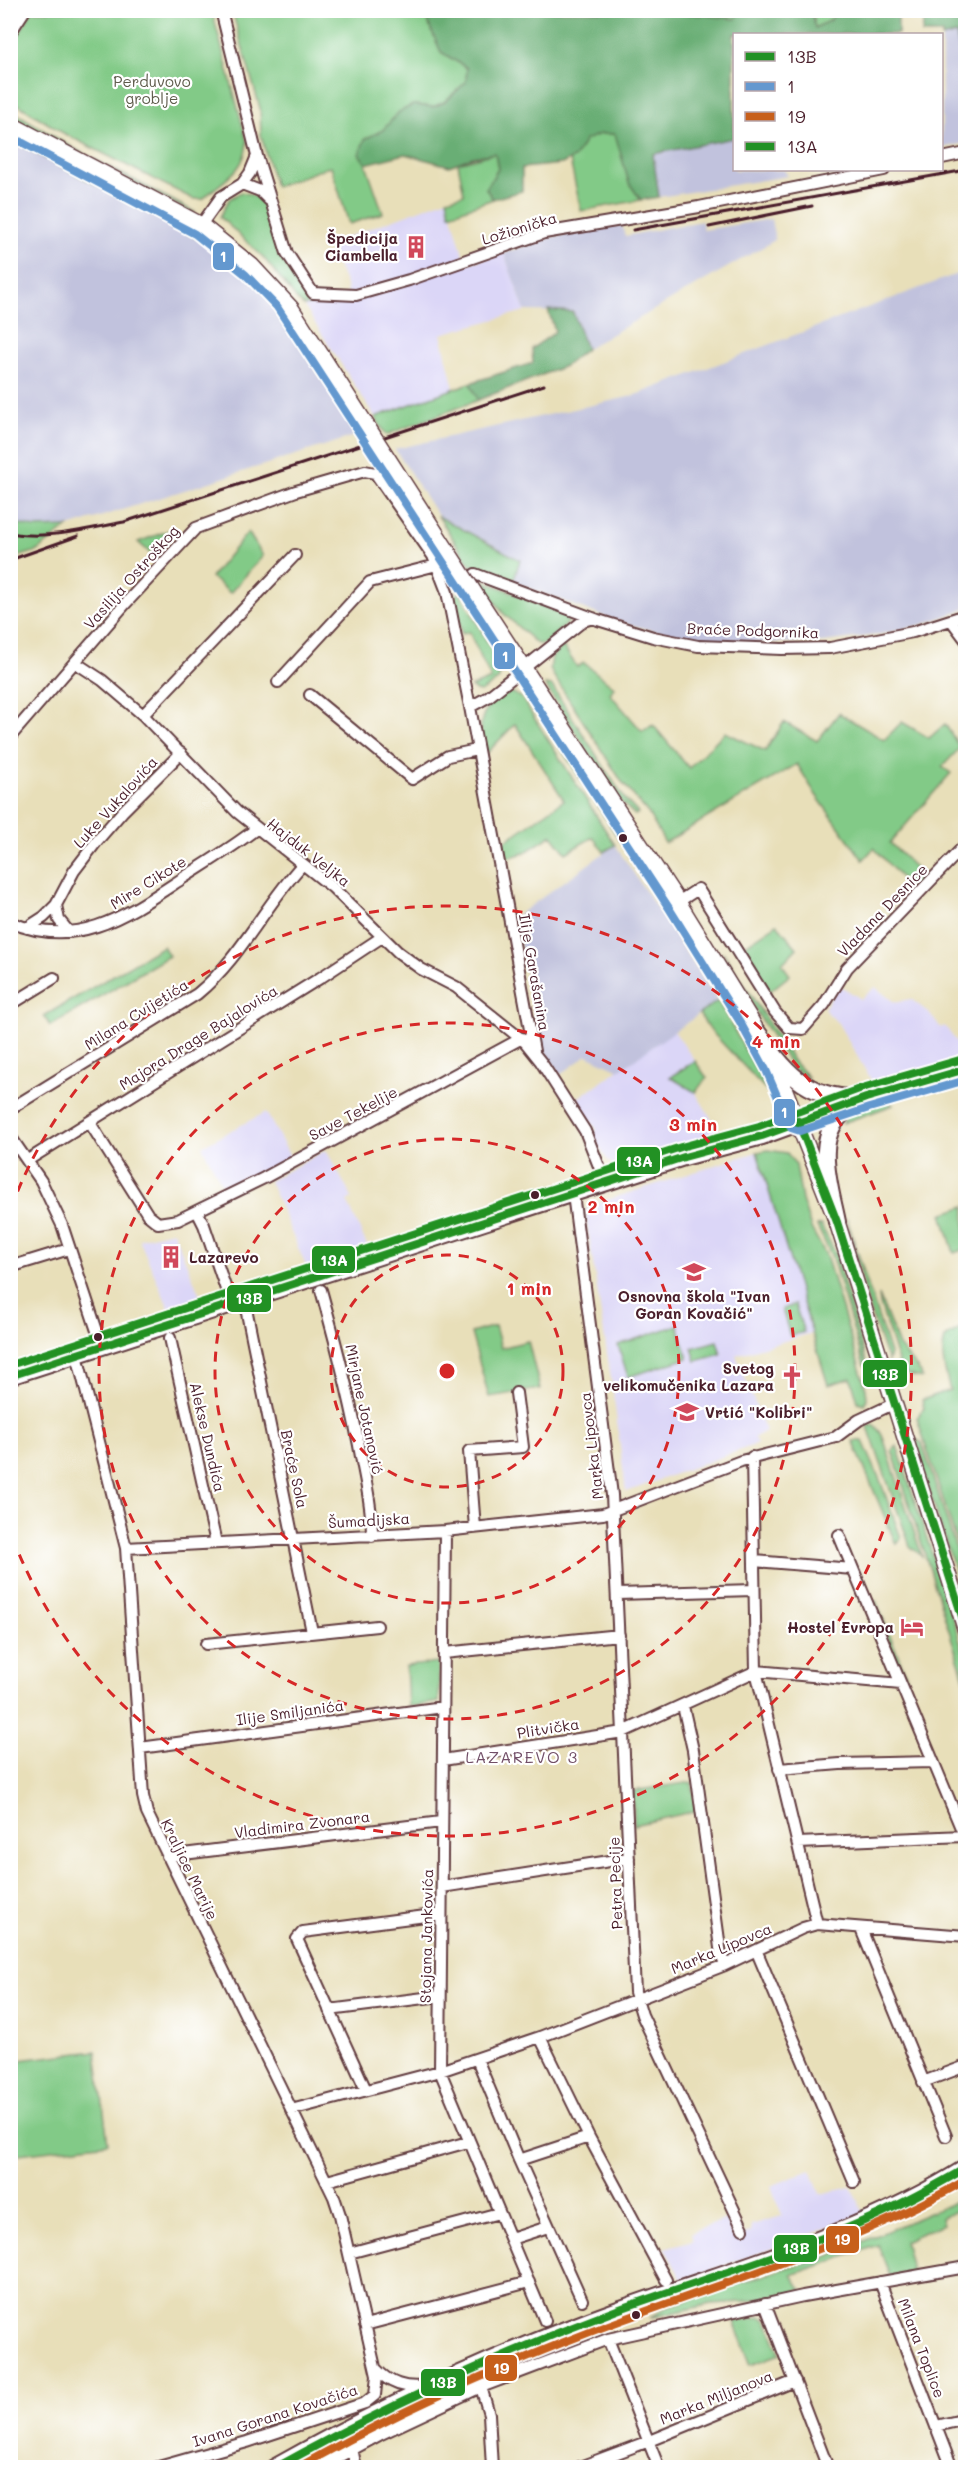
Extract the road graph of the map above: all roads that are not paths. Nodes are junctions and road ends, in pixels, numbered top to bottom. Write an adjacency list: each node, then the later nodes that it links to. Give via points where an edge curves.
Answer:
1 (25, 10): 3 (street)
2 (221, 10): 6 (street)
3 (10, 33)
4 (10, 124): 11 (street)
5 (966, 153): 7 (street)
6 (257, 156): 9 (street); 10 (street, Ložionička)
7 (943, 158)
8 (879, 171): 10 (street, Ložionička, via 544,234 356,295 314,292 293,266)
9 (242, 184): 10 (street, via 260,191); 11 (street, via 221,197)
10 (272, 203)
11 (201, 225): 21 (street, bridge, via 252,266 291,308)
12 (378, 475): 14 (street, Ilije Garašanina); 20 (street, Vasilija Ostroškog, via 369,471 325,482 195,528)
13 (295, 555): 25 (street)
14 (437, 565): 22 (street, via 370,582); 24 (street, Ilije Garašanina, via 447,592)
15 (475, 574): 17 (street, Braće Podgornika)
16 (966, 615): 18 (street, Braće Podgornika)
17 (593, 618): 18 (street, Braće Podgornika, via 698,646 782,649 830,648 871,641); 21 (street, via 583,621)
18 (951, 620): 19 (street)
19 (966, 640)
20 (76, 663): 25 (street, Hajduk Veljka); 26 (street, Vasilija Ostroškog)
21 (525, 668): 24 (street); 32 (street)
22 (278, 682)
23 (310, 695): 27 (street, via 412,779 448,756)
24 (470, 707): 27 (street, Ilije Garašanina)
25 (143, 715): 28 (street, Hajduk Veljka)
26 (10, 737)
27 (477, 750): 42 (street, Ilije Garašanina)
28 (181, 753): 29 (street, Hajduk Veljka); 33 (street, Luke Vukalovića, via 97,841 74,871)
29 (256, 830): 31 (street, Hajduk Veljka); 36 (street, Mire Cikote, via 121,917)
30 (966, 844): 32 (street, Vladana Desnice, via 853,961 807,1027 800,1029 789,1028 775,1012 698,889)
31 (302, 864): 37 (street, Hajduk Veljka, via 341,895); 45 (street, Milana Cvijetića, via 210,984)
32 (678, 902): 40 (street)
33 (56, 905): 35 (street, Luke Vukalovića); 36 (street, via 59,920)
34 (10, 922): 35 (street, Mire Cikote)
35 (27, 928): 36 (street, Mire Cikote)
36 (69, 932)
37 (382, 937): 41 (street, Hajduk Veljka, via 410,962 456,987); 47 (street, Majora Drage Bajalovića)
38 (54, 978): 39 (street)
39 (10, 1005)
40 (757, 1032): 44 (main road, via 788,1072 806,1085 830,1096); 46 (street)
41 (522, 1038): 42 (street, Hajduk Veljka); 52 (street, Save Tekelije)
42 (534, 1051): 50 (street, Ilije Garašanina, via 585,1131)
43 (966, 1070): 44 (main road)
44 (866, 1098): 46 (main road); 53 (main road, via 843,1112 828,1134 825,1157)
45 (10, 1109)
46 (798, 1122): 50 (main road); 53 (street)
47 (90, 1123): 49 (street, Majora Drage Bajalovića); 52 (street, Save Tekelije, via 153,1221 178,1220)
48 (10, 1136): 49 (street)
49 (28, 1160): 54 (street, via 52,1202)
50 (606, 1184): 51 (main road)
51 (573, 1194): 57 (main road); 66 (street, Marka Lipovca)
52 (197, 1211): 57 (street)
53 (837, 1222): 64 (street)
54 (69, 1249): 55 (street); 60 (street)
55 (10, 1267)
56 (321, 1290): 70 (street, Mirjane Jotanović, via 357,1433)
57 (231, 1304): 60 (main road)
58 (247, 1313): 71 (street, Braće Sola)
59 (170, 1338): 72 (street, Alekse Dundića)
60 (102, 1346): 61 (main road)
61 (77, 1355): 62 (main road); 73 (street, Kraljice Marije)
62 (10, 1376)
63 (516, 1393): 67 (street, via 523,1448 469,1451)
64 (893, 1404): 65 (street, Marka Lipovca, via 875,1410 836,1437); 79 (street)
65 (752, 1457): 66 (street, Marka Lipovca); 74 (street)
66 (613, 1511): 67 (street, Šumadijska); 77 (street, Petra Pecije)
67 (475, 1528): 68 (street, Šumadijska)
68 (446, 1531): 70 (street, Šumadijska); 83 (street, Stojana Jankovića)
69 (839, 1535): 75 (street)
70 (372, 1536): 71 (street, Šumadijska)
71 (294, 1540): 72 (street, Šumadijska); 80 (street, Braće Sola)
72 (216, 1543): 73 (street, Šumadijska)
73 (126, 1548): 89 (street, Kraljice Marije)
74 (754, 1561): 75 (street); 76 (street)
75 (853, 1569): 85 (street)
76 (753, 1590): 77 (street); 84 (street)
77 (618, 1594): 81 (street, Petra Pecije)
78 (377, 1626): 80 (street)
79 (966, 1631)
80 (312, 1632): 82 (street)
81 (619, 1635): 83 (street); 88 (street, Petra Pecije)
82 (206, 1644)
83 (444, 1653): 87 (street, Stojana Jankovića)
84 (756, 1671): 85 (street); 86 (street, Plitvička); 92 (street)
85 (901, 1684): 91 (street)
86 (683, 1706): 88 (street, Plitvička); 104 (street)
87 (443, 1707): 89 (street, Ilije Smiljanića); 90 (street, Stojana Jankovića)
88 (623, 1732): 90 (street, Plitvička); 97 (street, Petra Pecije)
89 (140, 1748): 96 (street, Kraljice Marije, via 145,1804)
90 (442, 1760): 93 (street, Stojana Jankovića)
91 (933, 1762): 92 (street); 94 (street)
92 (779, 1769): 95 (street)
93 (441, 1822): 96 (street, Vladimira Zvonara); 98 (street, Stojana Jankovića)
94 (965, 1838): 95 (street)
95 (798, 1843): 100 (street)
96 (167, 1856): 114 (street, Kraljice Marije)
97 (629, 1858): 98 (street); 106 (street, Petra Pecije)
98 (442, 1887): 99 (street, Stojana Jankovića)
99 (441, 1914): 105 (street, Stojana Jankovića); 107 (street, via 300,1934 297,1942)
100 (817, 1924): 101 (street, Marka Lipovca); 103 (street, Marka Lipovca)
101 (861, 1929): 102 (street, Marka Lipovca); 112 (street)
102 (966, 1936)
103 (757, 1952): 104 (street, Marka Lipovca); 121 (street)
104 (725, 1965): 106 (street, Marka Lipovca)
105 (440, 1996): 107 (street); 111 (street, Stojana Jankovića)
106 (637, 2001): 108 (street, Marka Lipovca); 125 (street, Petra Pecije)
107 (329, 2010): 113 (street)
108 (540, 2037): 109 (street, Marka Lipovca); 116 (street)
109 (477, 2059): 111 (street, Marka Lipovca); 118 (street)
110 (966, 2066): 112 (street)
111 (440, 2072): 113 (street, Marka Lipovca); 117 (street, Stojana Jankovića)
112 (923, 2082): 115 (street)
113 (366, 2090): 114 (street, Marka Lipovca)
114 (291, 2110): 120 (street, Kraljice Marije)
115 (946, 2136)
116 (590, 2137): 118 (street); 129 (street)
117 (468, 2142): 120 (street); 123 (street, Stojana Jankovića)
118 (519, 2160): 124 (street)
119 (966, 2168): 139 (main road, via 848,2229 621,2309)
120 (327, 2181): 127 (street, Kraljice Marije)
121 (854, 2182)
122 (966, 2182): 147 (main road, via 850,2237 564,2341 411,2408)
123 (499, 2213): 126 (street, Stojana Jankovića); 127 (street)
124 (548, 2227): 126 (street); 132 (street)
125 (743, 2229)
126 (511, 2239): 130 (street, Stojana Jankovića)
127 (349, 2253): 135 (street, Kraljice Marije)
128 (966, 2267): 131 (street)
129 (666, 2280)
130 (529, 2282): 134 (street, Stojana Jankovića); 135 (street)
131 (880, 2282): 133 (street); 142 (street, Milana Toplice)
132 (582, 2300)
133 (765, 2304): 136 (street); 138 (street)
134 (545, 2321)
135 (365, 2325): 137 (street, Kraljice Marije)
136 (608, 2338): 140 (street); 143 (street, Marka Miljanova)
137 (375, 2368): 139 (street, via 385,2378 403,2386); 145 (street, Ivana Gorana Kovačića, via 378,2389 372,2400)
138 (795, 2380): 143 (street, Marka Miljanova); 153 (street)
139 (441, 2384): 146 (main road)
140 (481, 2387): 144 (street); 150 (street, via 489,2414)
141 (966, 2419): 142 (street)
142 (936, 2426): 154 (street, Milana Toplice)
143 (649, 2441): 151 (street, Marka Miljanova); 152 (street, Marka Miljanova)
144 (352, 2448): 148 (street); 149 (street)
145 (155, 2468)
146 (273, 2468)
147 (296, 2468)
148 (318, 2468)
149 (356, 2468)
150 (492, 2468)
151 (577, 2468)
152 (659, 2468)
153 (828, 2468)
154 (952, 2468)

